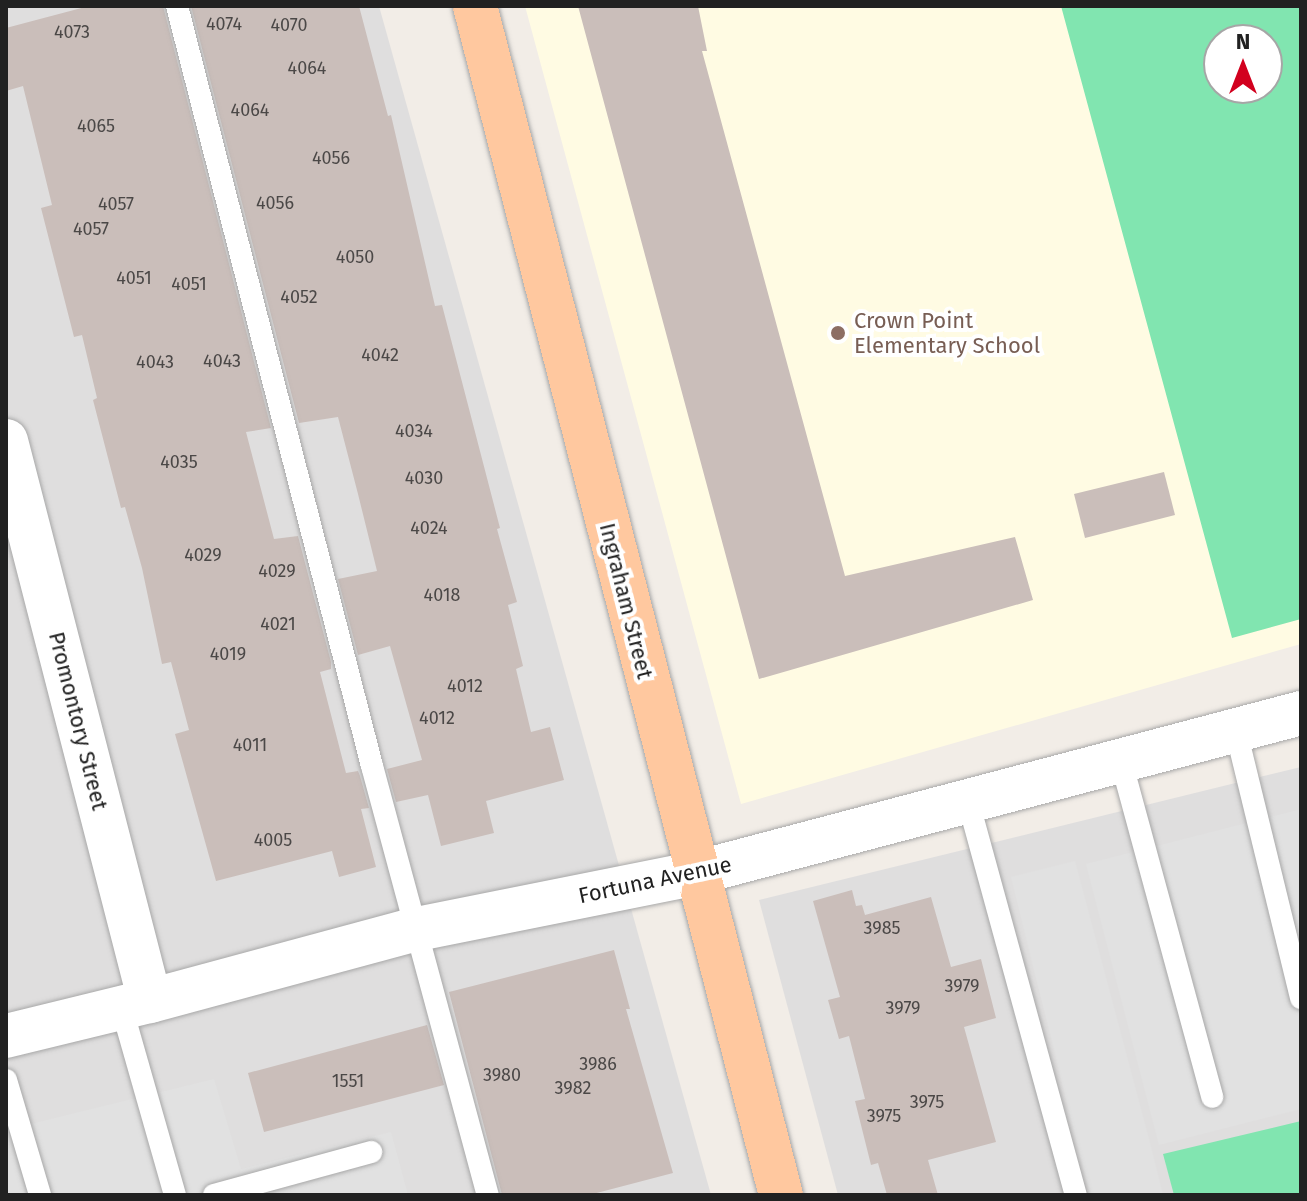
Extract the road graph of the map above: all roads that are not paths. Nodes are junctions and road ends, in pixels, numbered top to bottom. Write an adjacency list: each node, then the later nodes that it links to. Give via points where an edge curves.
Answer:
1 (177, 6): 9 (lane)
2 (475, 6): 8 (main road, Ingraham Street)
3 (6, 441): 11 (street, Promontory Street)
4 (1301, 713): 5 (street, Fortuna Avenue)
5 (1236, 731): 6 (street, Fortuna Avenue); 10 (lane)
6 (1121, 761): 7 (street, Fortuna Avenue); 14 (lane)
7 (968, 801): 8 (street, Fortuna Avenue); 21 (lane)
8 (696, 873): 9 (street, Fortuna Avenue); 20 (main road, Ingraham Street)
9 (417, 929): 11 (street, Fortuna Avenue); 19 (lane)
10 (1301, 998)
11 (136, 1005): 12 (street, Fortuna Avenue); 17 (lane)
12 (6, 1036)
13 (6, 1080): 16 (lane)
14 (1212, 1097)
15 (371, 1152): 18 (lane)
16 (40, 1195)
17 (175, 1195)
18 (214, 1195)
19 (488, 1195)
20 (781, 1195)
21 (1076, 1195)

